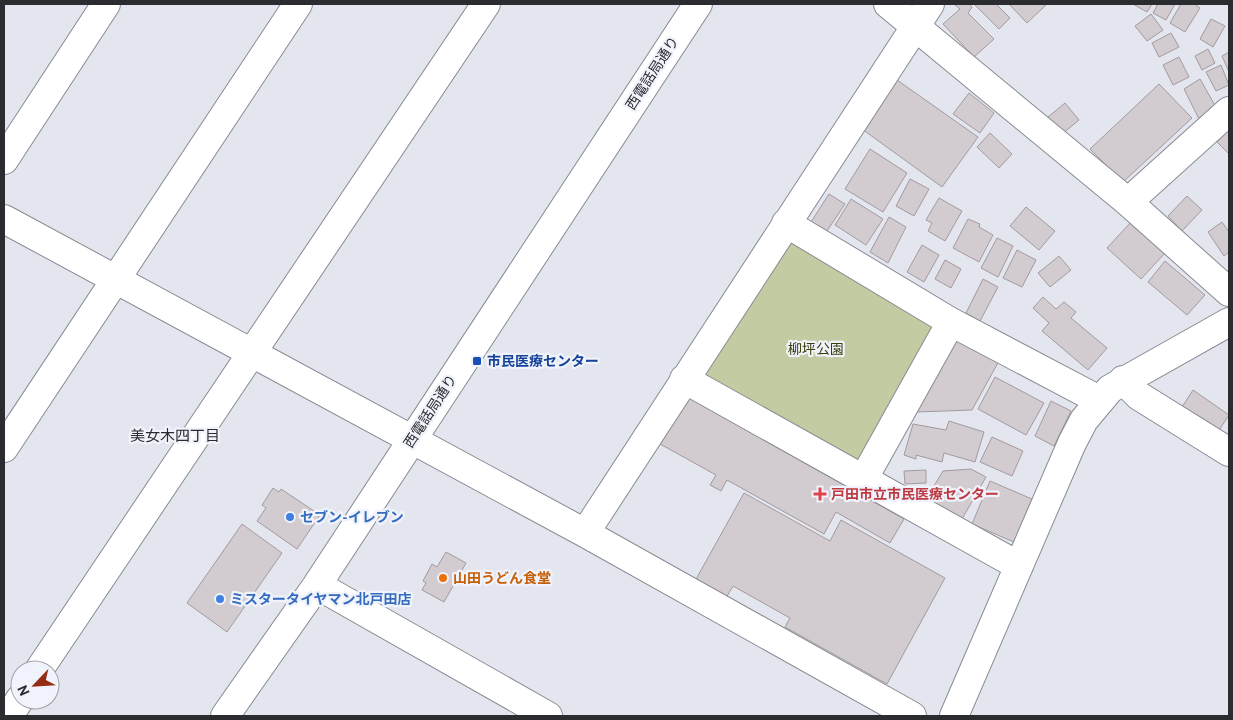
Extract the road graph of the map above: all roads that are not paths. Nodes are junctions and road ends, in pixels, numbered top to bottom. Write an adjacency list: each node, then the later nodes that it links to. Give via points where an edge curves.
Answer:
1 (106, 4): 9 (street)
2 (298, 4): 13 (street)
3 (486, 4): 17 (street)
4 (698, 4): 21 (street, 西電話局通り)
5 (888, 4): 7 (street)
6 (930, 4): 7 (street)
7 (915, 27): 10 (street); 12 (street)
8 (1229, 111): 10 (street)
9 (4, 160)
10 (1128, 202): 14 (street)
11 (4, 218): 13 (street)
12 (786, 223): 15 (street); 18 (street)
13 (116, 280): 17 (street); 22 (street)
14 (1229, 292)
15 (950, 322): 20 (street); 24 (street)
16 (1229, 322): 19 (street)
17 (250, 353): 21 (street); 28 (street)
18 (684, 379): 24 (street); 25 (street)
19 (1124, 380): 20 (street); 23 (street, via 1139,396)
20 (1099, 400): 26 (street, via 1072,443)
21 (411, 440): 25 (street); 27 (street, 西電話局通り)
22 (4, 448)
23 (1229, 452)
24 (864, 478): 26 (street)
25 (585, 533): 31 (street)
26 (1019, 566): 32 (street)
27 (317, 585): 29 (street, 西電話局通り); 30 (street)
28 (46, 660)
29 (225, 716)
30 (548, 716)
31 (912, 716)
32 (954, 716)

